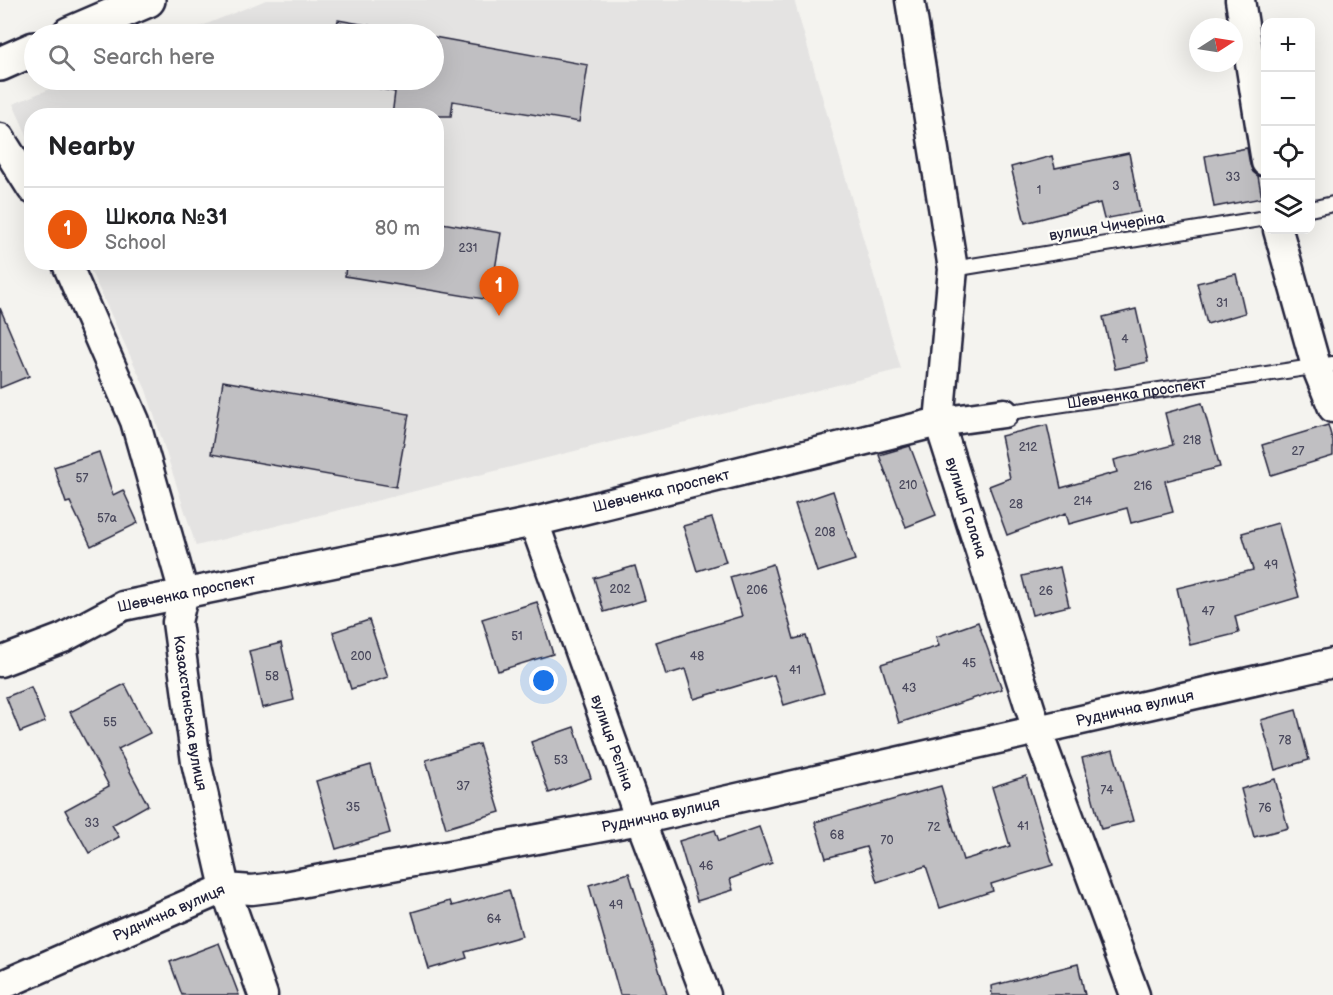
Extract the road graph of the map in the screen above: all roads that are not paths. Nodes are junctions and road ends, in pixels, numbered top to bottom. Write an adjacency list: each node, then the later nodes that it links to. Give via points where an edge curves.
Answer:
1 (148, 0): 4 (street)
2 (910, 0): 14 (street, вулиця Галана)
3 (1240, 1): 7 (street)
4 (92, 24)
5 (24, 54): 6 (street)
6 (0, 64)
7 (1261, 131)
8 (0, 138): 9 (street)
9 (24, 176)
10 (1333, 204): 11 (lane)
11 (1315, 208)
12 (1261, 219): 14 (lane, вулиця Чичеріна)
13 (1279, 234): 16 (street)
14 (953, 269): 19 (street, вулиця Галана)
15 (69, 270): 21 (street, Казахстанська вулиця, via 135,421)
16 (1324, 365): 17 (street); 18 (lane, Шевченка проспект)
17 (1333, 408)
18 (1004, 413): 19 (street, Шевченка проспект)
19 (939, 422): 20 (street, Шевченка проспект); 24 (street, вулиця Галана)
20 (534, 522): 21 (street, Шевченка проспект); 25 (street, вулиця Рєпіна)
21 (184, 593): 22 (street, Шевченка проспект, via 123,606 63,638); 26 (street, Казахстанська вулиця, via 177,621 194,751)
22 (0, 662)
23 (1333, 663): 24 (street, Руднична вулиця)
24 (1037, 730): 25 (street, Руднична вулиця); 30 (street, вулиця Галана)
25 (640, 820): 26 (street, Руднична вулиця, via 284,886); 29 (street, вулиця Рєпіна)
26 (225, 888): 27 (street, Руднична вулиця); 28 (street, Казахстанська вулиця)
27 (0, 986)
28 (263, 995)
29 (706, 995)
30 (1135, 995)

